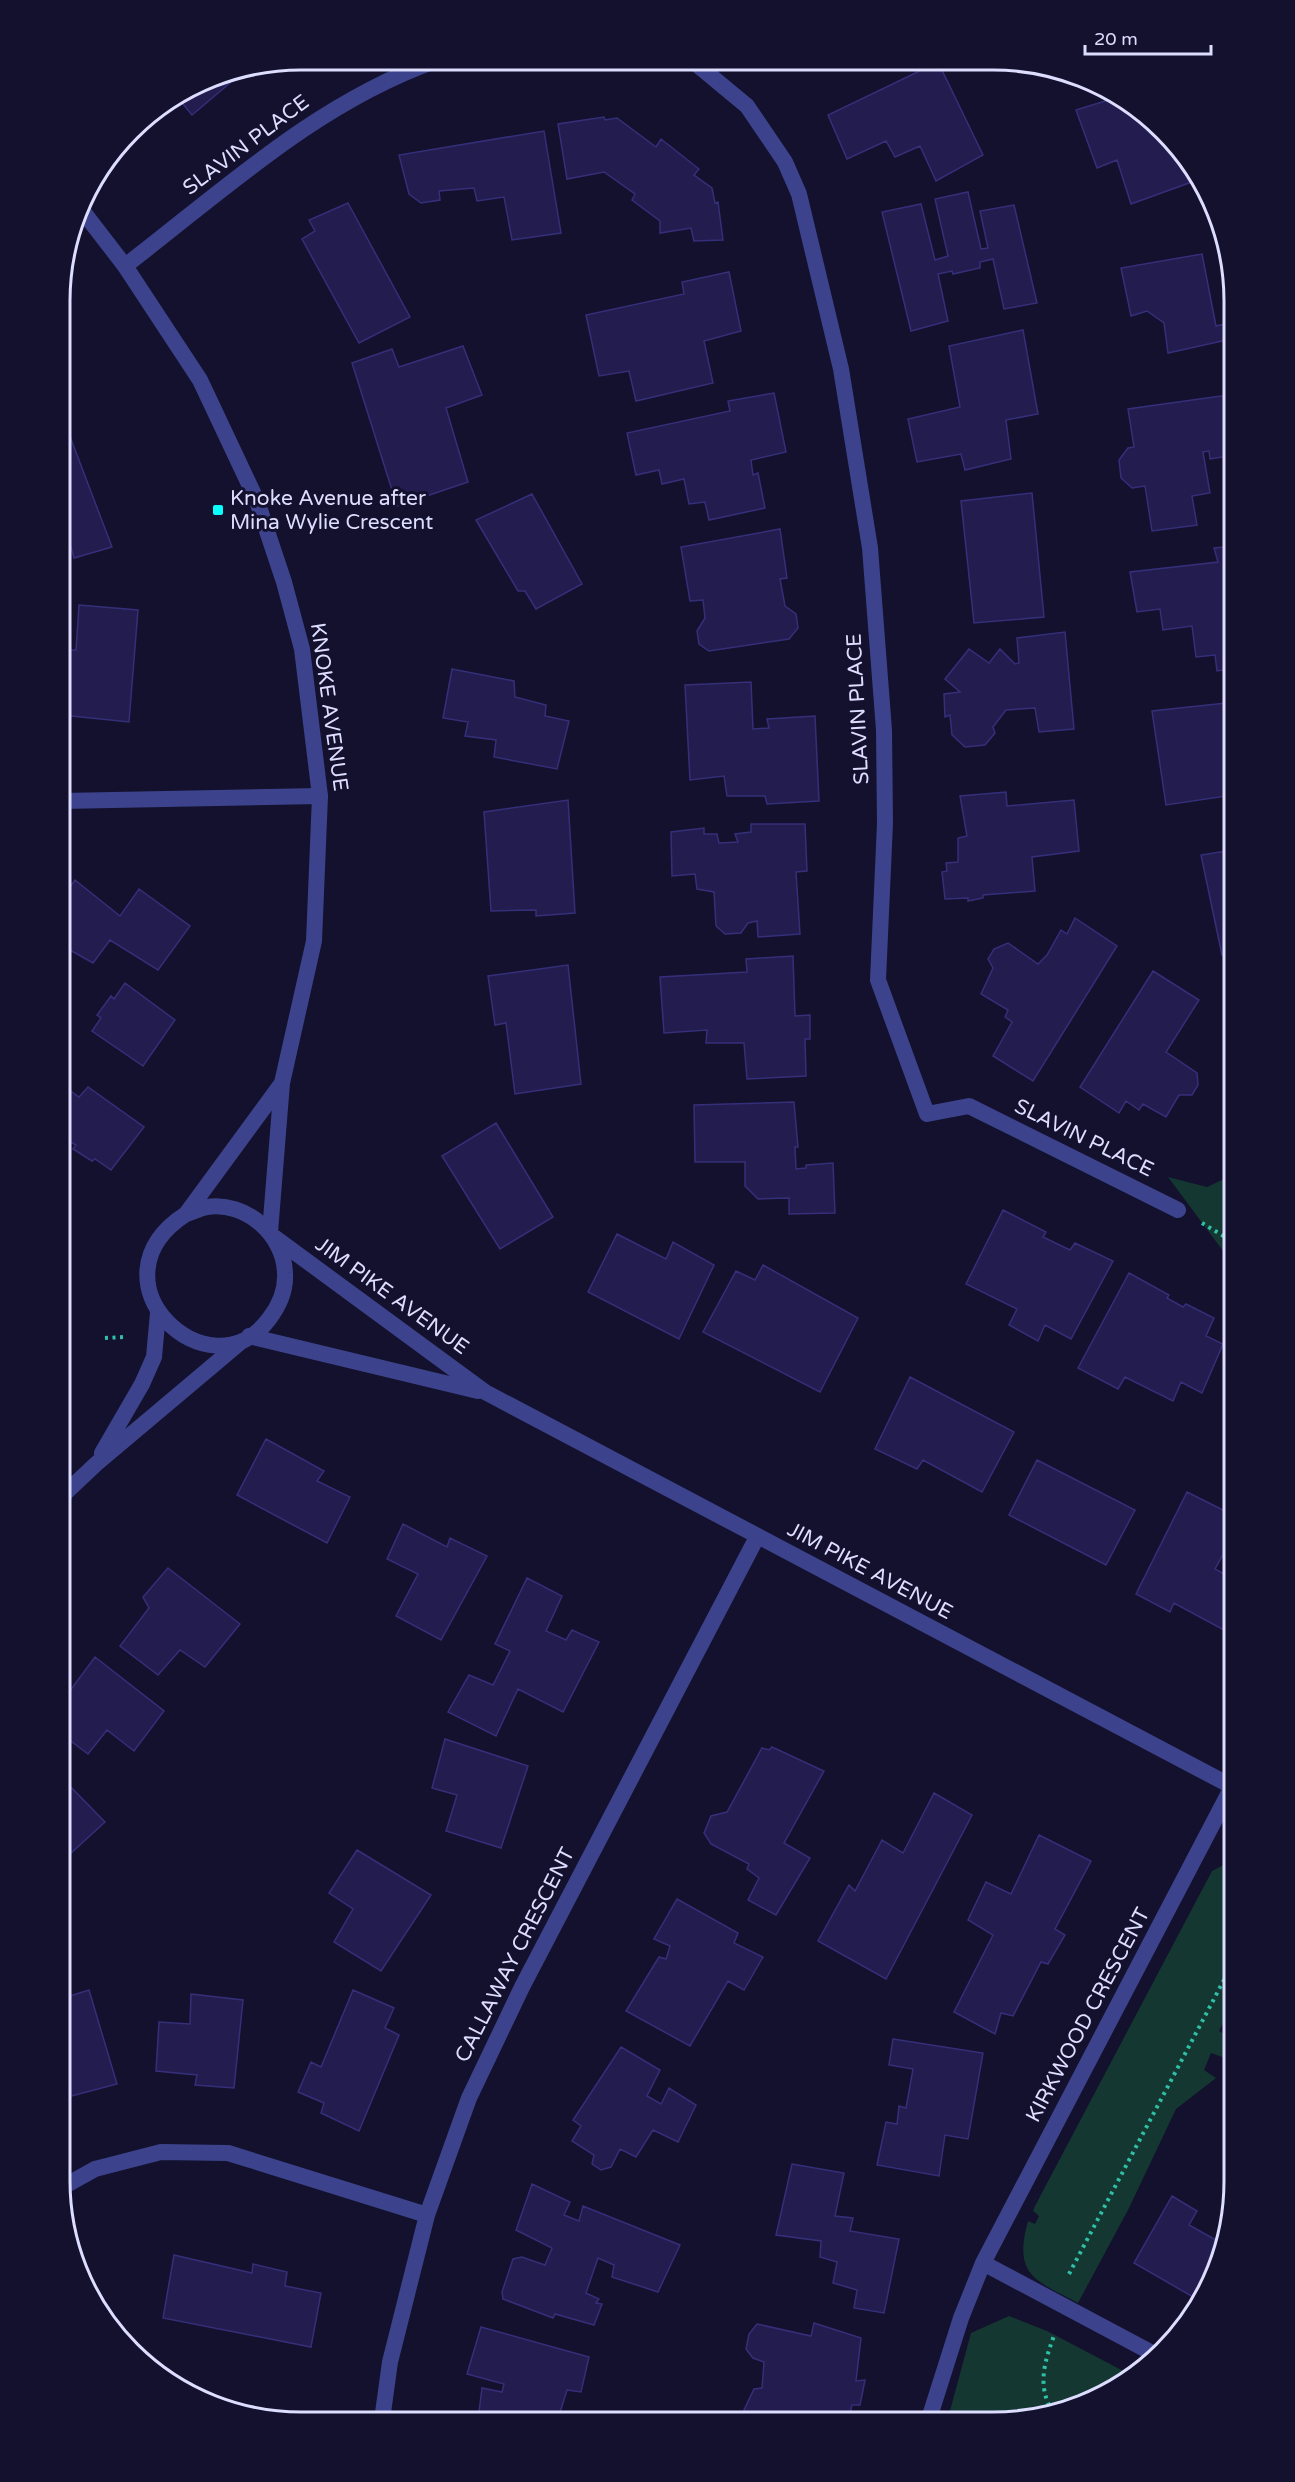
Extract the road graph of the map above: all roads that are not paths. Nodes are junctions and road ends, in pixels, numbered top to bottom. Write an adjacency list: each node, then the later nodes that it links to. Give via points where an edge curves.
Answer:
1 (410, 70): 4 (street, SLAVIN PLACE, via 323,114)
2 (704, 70): 8 (street, SLAVIN PLACE, via 747,106 784,162 799,195 842,369 870,548 884,730 885,823 878,980 927,1114 969,1106)
3 (87, 216): 4 (street, KNOKE AVENUE)
4 (125, 266): 5 (street, KNOKE AVENUE, via 200,380 257,501 302,650)
5 (320, 796): 6 (street); 7 (street, KNOKE AVENUE, via 314,941)
6 (70, 801)
7 (282, 1083): 9 (street, KNOKE AVENUE); 10 (street, KNOKE AVENUE)
8 (1178, 1210)
9 (186, 1214): 10 (street, via 208,1207 231,1209 252,1217); 11 (street, via 157,1239 149,1257 149,1296)
10 (272, 1235): 12 (street, via 282,1254 283,1292 265,1325); 13 (street, JIM PIKE AVENUE)
11 (158, 1313): 12 (street, via 168,1326 195,1342 211,1345); 14 (street, via 154,1356)
12 (246, 1338): 13 (street, JIM PIKE AVENUE); 14 (street)
13 (485, 1392): 16 (street, JIM PIKE AVENUE)
14 (96, 1464): 15 (street)
15 (70, 1489)
16 (757, 1537): 17 (street, JIM PIKE AVENUE); 20 (street, CALLAWAY CRESCENT, via 522,1987 469,2098)
17 (1224, 1782)
18 (1224, 1804): 21 (street, KIRKWOOD CRESCENT)
19 (70, 2183): 20 (street, via 95,2169 161,2152 228,2153)
20 (427, 2215): 23 (street, CALLAWAY CRESCENT, via 390,2362)
21 (983, 2264): 22 (street); 24 (street, KIRKWOOD CRESCENT)
22 (1149, 2351)
23 (383, 2412)
24 (931, 2412)

